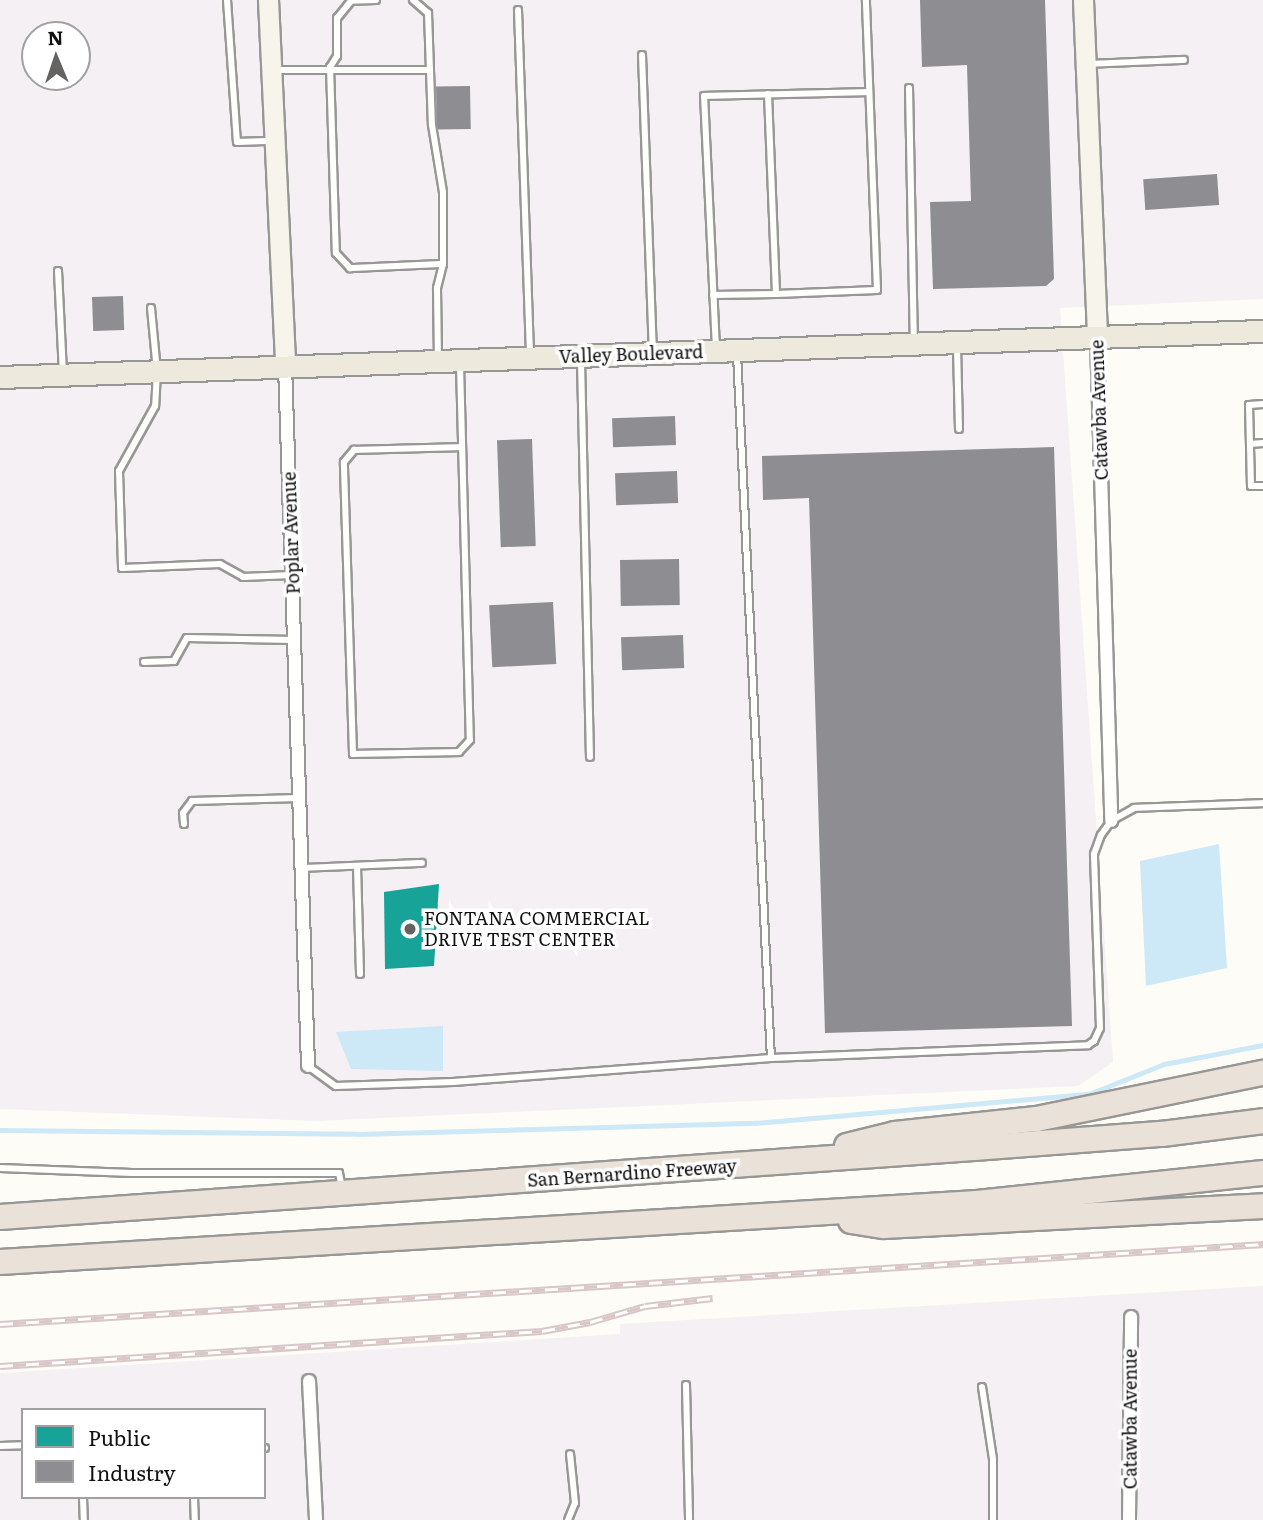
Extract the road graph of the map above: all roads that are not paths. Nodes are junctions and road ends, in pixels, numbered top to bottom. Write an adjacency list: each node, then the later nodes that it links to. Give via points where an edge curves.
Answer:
1 (227, 0): 17 (lane, via 237,142)
2 (268, 0): 12 (street, Poplar Avenue)
3 (376, 0): 11 (lane, via 351,1 337,18 337,56)
4 (413, 0): 13 (lane, via 428,13)
5 (866, 0): 15 (lane)
6 (1083, 0): 10 (street, Catawba Avenue)
7 (518, 10): 30 (lane)
8 (642, 55): 28 (lane)
9 (1184, 60): 10 (lane)
10 (1086, 64): 24 (street, Catawba Avenue)
11 (330, 67): 12 (lane); 13 (lane); 18 (lane, via 336,253 350,268)
12 (271, 70): 17 (street, Poplar Avenue)
13 (430, 70): 18 (lane, via 432,125 443,192)
14 (909, 88): 26 (lane)
15 (869, 92): 16 (lane); 20 (lane, via 877,290)
16 (768, 94): 20 (lane); 21 (lane, via 704,96)
17 (275, 141): 32 (street, Poplar Avenue)
18 (443, 264): 31 (lane, via 437,288)
19 (58, 271): 34 (lane)
20 (776, 294): 21 (lane)
21 (713, 295): 27 (lane)
22 (151, 308): 33 (lane)
23 (1263, 331): 24 (main road, Valley Boulevard)
24 (1097, 338): 25 (main road, Valley Boulevard); 48 (street, Catawba Avenue)
25 (957, 343): 26 (main road, Valley Boulevard); 37 (lane)
26 (914, 344): 27 (main road, Valley Boulevard)
27 (727, 351): 28 (main road, Valley Boulevard); 54 (lane)
28 (653, 353): 29 (main road, Valley Boulevard)
29 (581, 356): 30 (main road, Valley Boulevard); 45 (lane)
30 (530, 357): 31 (main road, Valley Boulevard)
31 (449, 360): 32 (main road, Valley Boulevard); 40 (lane)
32 (285, 366): 33 (main road, Valley Boulevard); 42 (street, Poplar Avenue)
33 (157, 371): 34 (main road, Valley Boulevard); 42 (lane, via 155,406 119,471 122,568 220,564 243,577)
34 (64, 374): 35 (main road, Valley Boulevard)
35 (0, 377)
36 (1263, 404): 39 (lane, via 1249,405)
37 (959, 429)
38 (1263, 443): 39 (lane)
39 (1250, 444): 41 (lane, via 1251,486)
40 (462, 447): 40 (lane, via 470,740 459,752 353,754 344,462 354,450)
41 (1263, 486)
42 (292, 575): 43 (street, Poplar Avenue)
43 (294, 640): 44 (lane, via 187,638 174,661); 46 (street, Poplar Avenue)
44 (144, 662)
45 (590, 757)
46 (299, 798): 49 (lane, via 192,801 183,813); 52 (street, Poplar Avenue)
47 (1263, 803): 48 (lane, via 1135,808)
48 (1111, 821): 54 (lane, via 1094,854 1100,1019 1094,1041 1079,1046)
49 (184, 824)
50 (422, 863): 51 (lane)
51 (357, 866): 52 (lane); 53 (lane)
52 (302, 868): 55 (street, Poplar Avenue)
53 (360, 974)
54 (771, 1058): 55 (lane, via 453,1082 336,1086)
55 (308, 1066)
56 (1263, 1073): 58 (highway, via 1036,1119 895,1135)
57 (1263, 1121): 58 (highway, San Bernardino Freeway, via 1162,1134)
58 (777, 1163): 61 (highway, San Bernardino Freeway)
59 (0, 1168): 61 (lane, via 340,1172)
60 (1263, 1173): 63 (highway, via 977,1203)
61 (343, 1194): 64 (highway, San Bernardino Freeway)
62 (1263, 1206): 63 (highway, via 884,1226)
63 (798, 1214): 65 (highway)
64 (0, 1217)
65 (0, 1262)
66 (1131, 1317): 81 (street, Catawba Avenue)
67 (309, 1381): 77 (street)
68 (686, 1385): 79 (lane)
69 (982, 1387): 80 (lane, via 993,1459)
70 (21, 1445): 71 (lane)
71 (0, 1446)
72 (570, 1454): 78 (lane, via 575,1503)
73 (83, 1499): 75 (lane)
74 (194, 1499): 76 (lane)
75 (84, 1520)
76 (195, 1520)
77 (316, 1520)
78 (568, 1520)
79 (689, 1520)
80 (993, 1520)
81 (1129, 1520)

